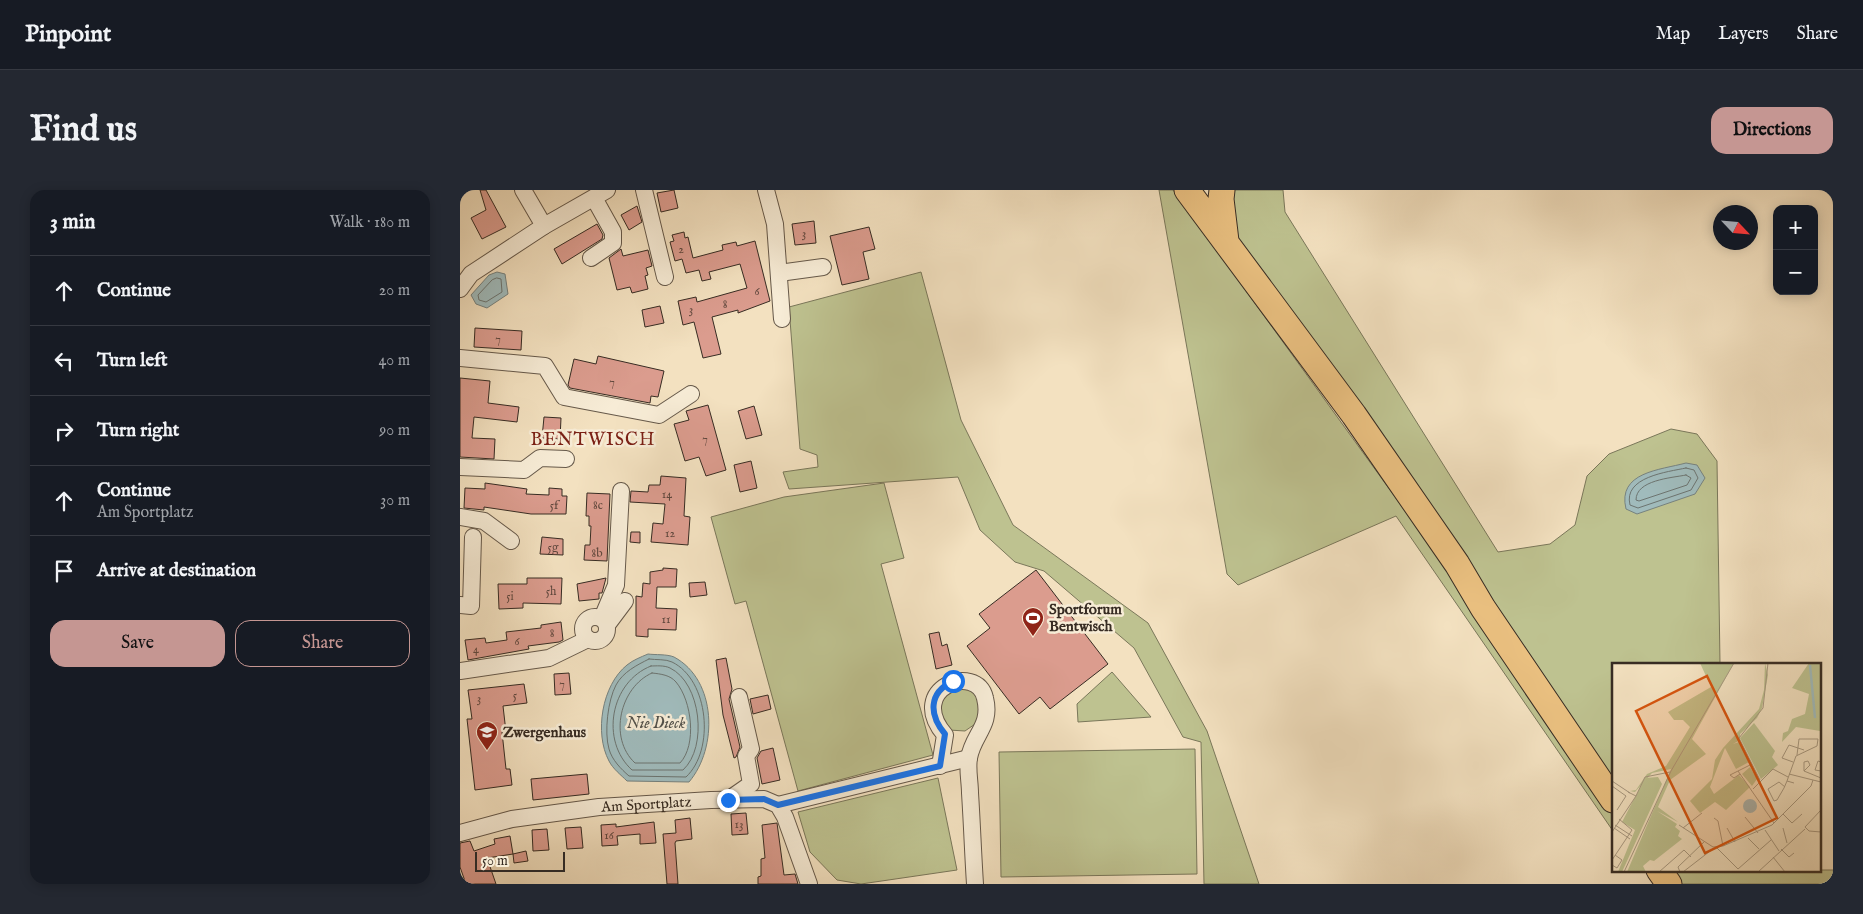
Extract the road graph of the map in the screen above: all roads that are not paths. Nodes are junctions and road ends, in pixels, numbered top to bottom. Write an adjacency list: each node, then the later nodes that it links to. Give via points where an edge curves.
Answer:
1 (523, 190): 8 (street)
2 (644, 190): 13 (street)
3 (766, 190): 12 (street, via 775,224)
4 (1178, 190): 26 (highway)
5 (1187, 190): 9 (highway)
6 (1222, 190): 9 (highway)
7 (600, 194): 8 (street); 10 (street, via 613,243)
8 (544, 226): 14 (street)
9 (1226, 241): 26 (highway, via 1354,416)
10 (591, 258)
11 (823, 267): 12 (street)
12 (779, 273): 15 (street)
13 (665, 277)
14 (461, 284)
15 (782, 319)
16 (460, 358): 17 (street, via 545,366 564,396 659,415)
17 (691, 394)
18 (566, 459): 19 (street, via 540,458 524,470)
19 (460, 466)
20 (620, 491): 27 (street, via 616,585)
21 (460, 518): 23 (street, via 484,521)
22 (473, 537): 25 (street, via 471,606)
23 (510, 541)
24 (625, 601): 27 (street)
25 (460, 605)
26 (1484, 608): 33 (highway)
27 (605, 622): 28 (street, via 591,617 583,629 588,639 549,658)
28 (460, 671)
29 (739, 697): 34 (street, via 751,749 746,756 751,784)
30 (945, 734): 31 (street); 31 (street, via 936,724 932,712 938,692 953,681 974,684 984,694 988,711); 32 (street)
31 (969, 758): 32 (street); 39 (street)
32 (940, 766): 35 (street)
33 (1612, 799)
34 (728, 800): 35 (street, Am Sportplatz, via 764,799); 36 (street, Am Sportplatz, via 599,807 512,819)
35 (778, 805): 38 (street)
36 (460, 832)
37 (1661, 872): 40 (highway)
38 (808, 884)
39 (975, 884)
40 (1669, 884)

